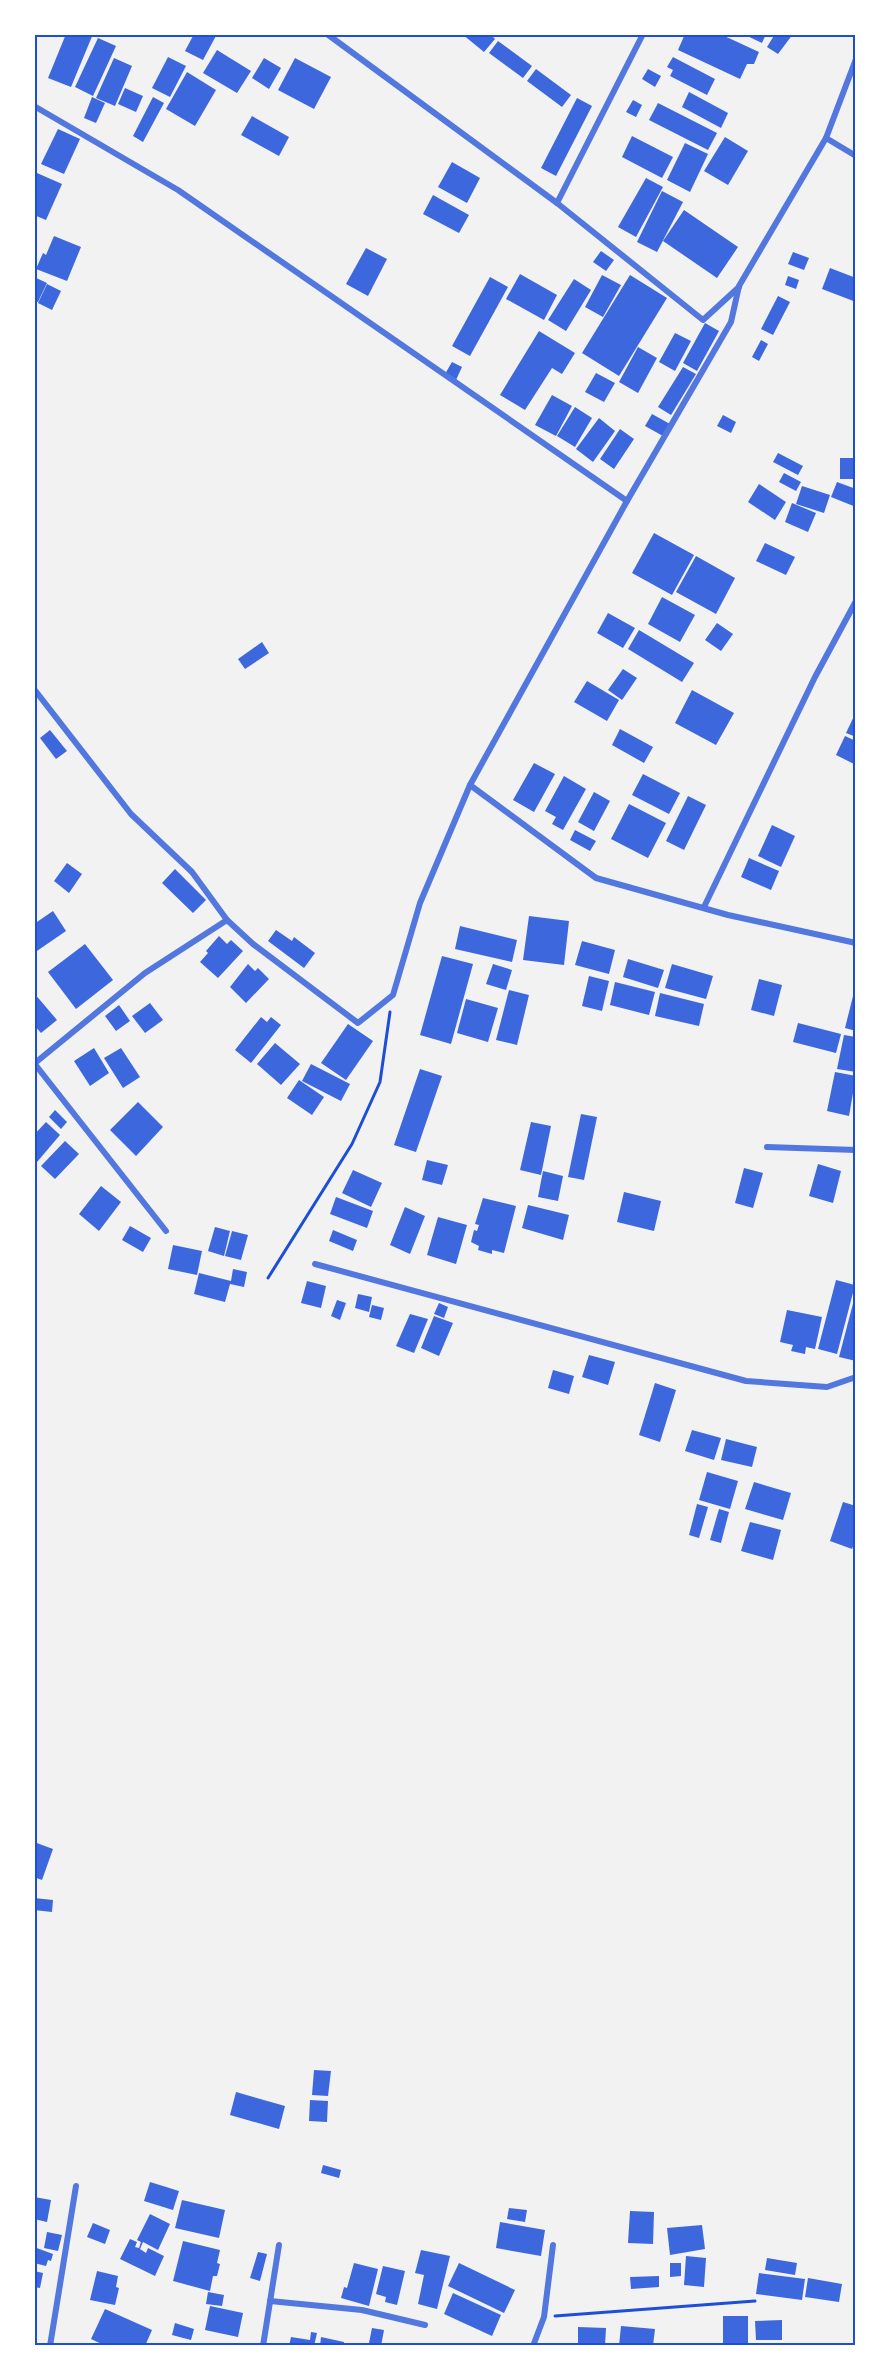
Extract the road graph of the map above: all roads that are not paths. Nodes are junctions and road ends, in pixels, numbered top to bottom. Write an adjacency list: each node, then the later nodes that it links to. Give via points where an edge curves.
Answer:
1 (327, 34): 7 (street)
2 (643, 34): 7 (street)
3 (855, 59): 5 (street)
4 (34, 106): 9 (street, via 178,190)
5 (826, 138): 6 (street); 8 (street)
6 (855, 156)
7 (557, 203): 8 (street, via 703,320)
8 (739, 286): 9 (street, via 731,322)
9 (627, 501): 12 (street)
10 (855, 601): 13 (street)
11 (34, 689): 14 (street, via 131,814 192,872)
12 (470, 785): 13 (street, via 596,878); 14 (street, via 420,903 393,995 358,1023)
13 (704, 907): 15 (street)
14 (227, 920): 16 (street, via 145,973)
15 (855, 943)
16 (35, 1063): 19 (street)
17 (767, 1147): 18 (street)
18 (855, 1150)
19 (166, 1231)
20 (315, 1264): 21 (street, via 746,1381 827,1387)
21 (855, 1377)
22 (76, 2186): 27 (street)
23 (279, 2245): 25 (street)
24 (552, 2246): 29 (street, via 544,2317)
25 (270, 2301): 26 (street, via 362,2310); 28 (street)
26 (425, 2325)
27 (50, 2346)
28 (263, 2346)
29 (533, 2346)

